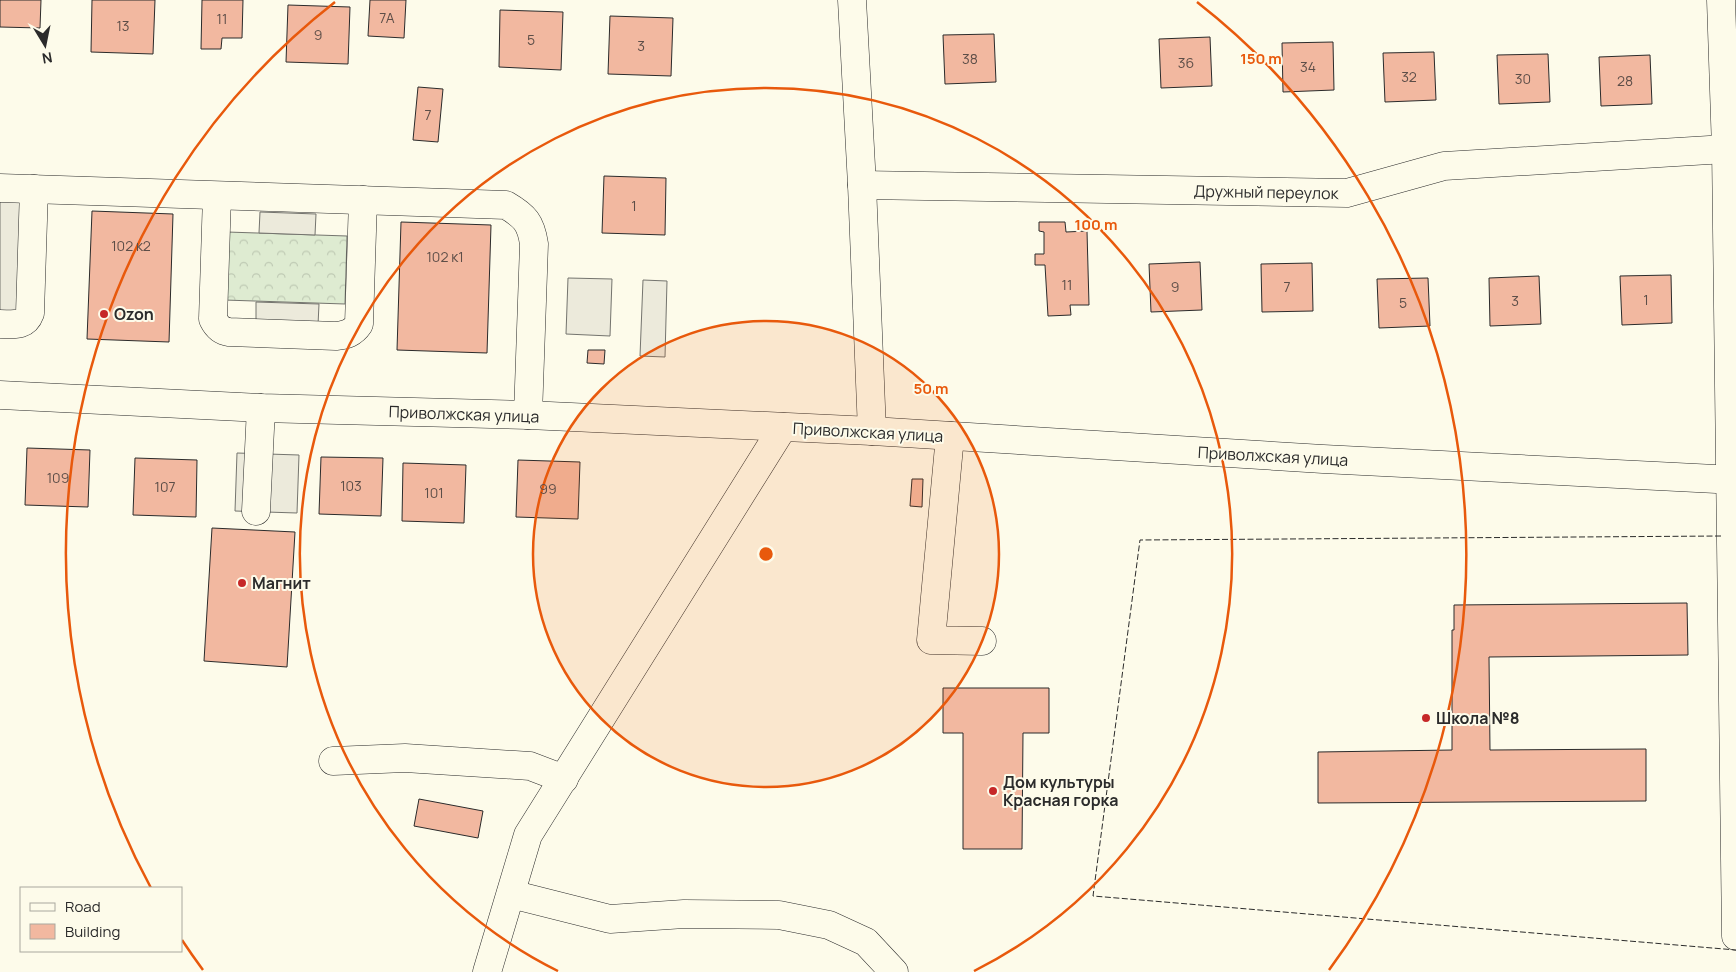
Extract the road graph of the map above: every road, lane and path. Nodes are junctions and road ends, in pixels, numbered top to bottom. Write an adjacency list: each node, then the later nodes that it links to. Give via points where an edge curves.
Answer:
1 (852, 0): 4 (street)
2 (1721, 0): 3 (street)
3 (1726, 149): 4 (street, Дружный переулок, via 1444,166 1346,193); 9 (street)
4 (862, 185): 15 (street)
5 (0, 188): 6 (street)
6 (34, 189): 7 (street); 10 (street, via 30,313 23,323)
7 (217, 196): 8 (street); 8 (street, via 213,319 216,325 229,332 316,335 346,335 359,324)
8 (363, 200): 13 (street, via 506,205 527,221 534,244)
9 (1731, 258): 17 (street)
10 (0, 324)
11 (0, 395): 12 (street, Приволжская улица)
12 (261, 408): 13 (street, Приволжская улица); 18 (street)
13 (528, 416): 14 (street, Приволжская улица)
14 (783, 427): 15 (street, Приволжская улица); 22 (street)
15 (872, 431): 16 (street, Приволжская улица)
16 (950, 436): 17 (street, Приволжская улица); 19 (street, via 931,640)
17 (1733, 480): 20 (street)
18 (256, 512)
19 (982, 641)
20 (1735, 738): 24 (street)
21 (333, 762): 22 (street, via 405,758 530,766)
22 (564, 779): 23 (street, via 528,835)
23 (510, 894): 25 (street); 26 (street, via 610,919 684,914 779,915 828,925 866,942)
24 (1736, 936)
25 (487, 972)
26 (894, 972)

